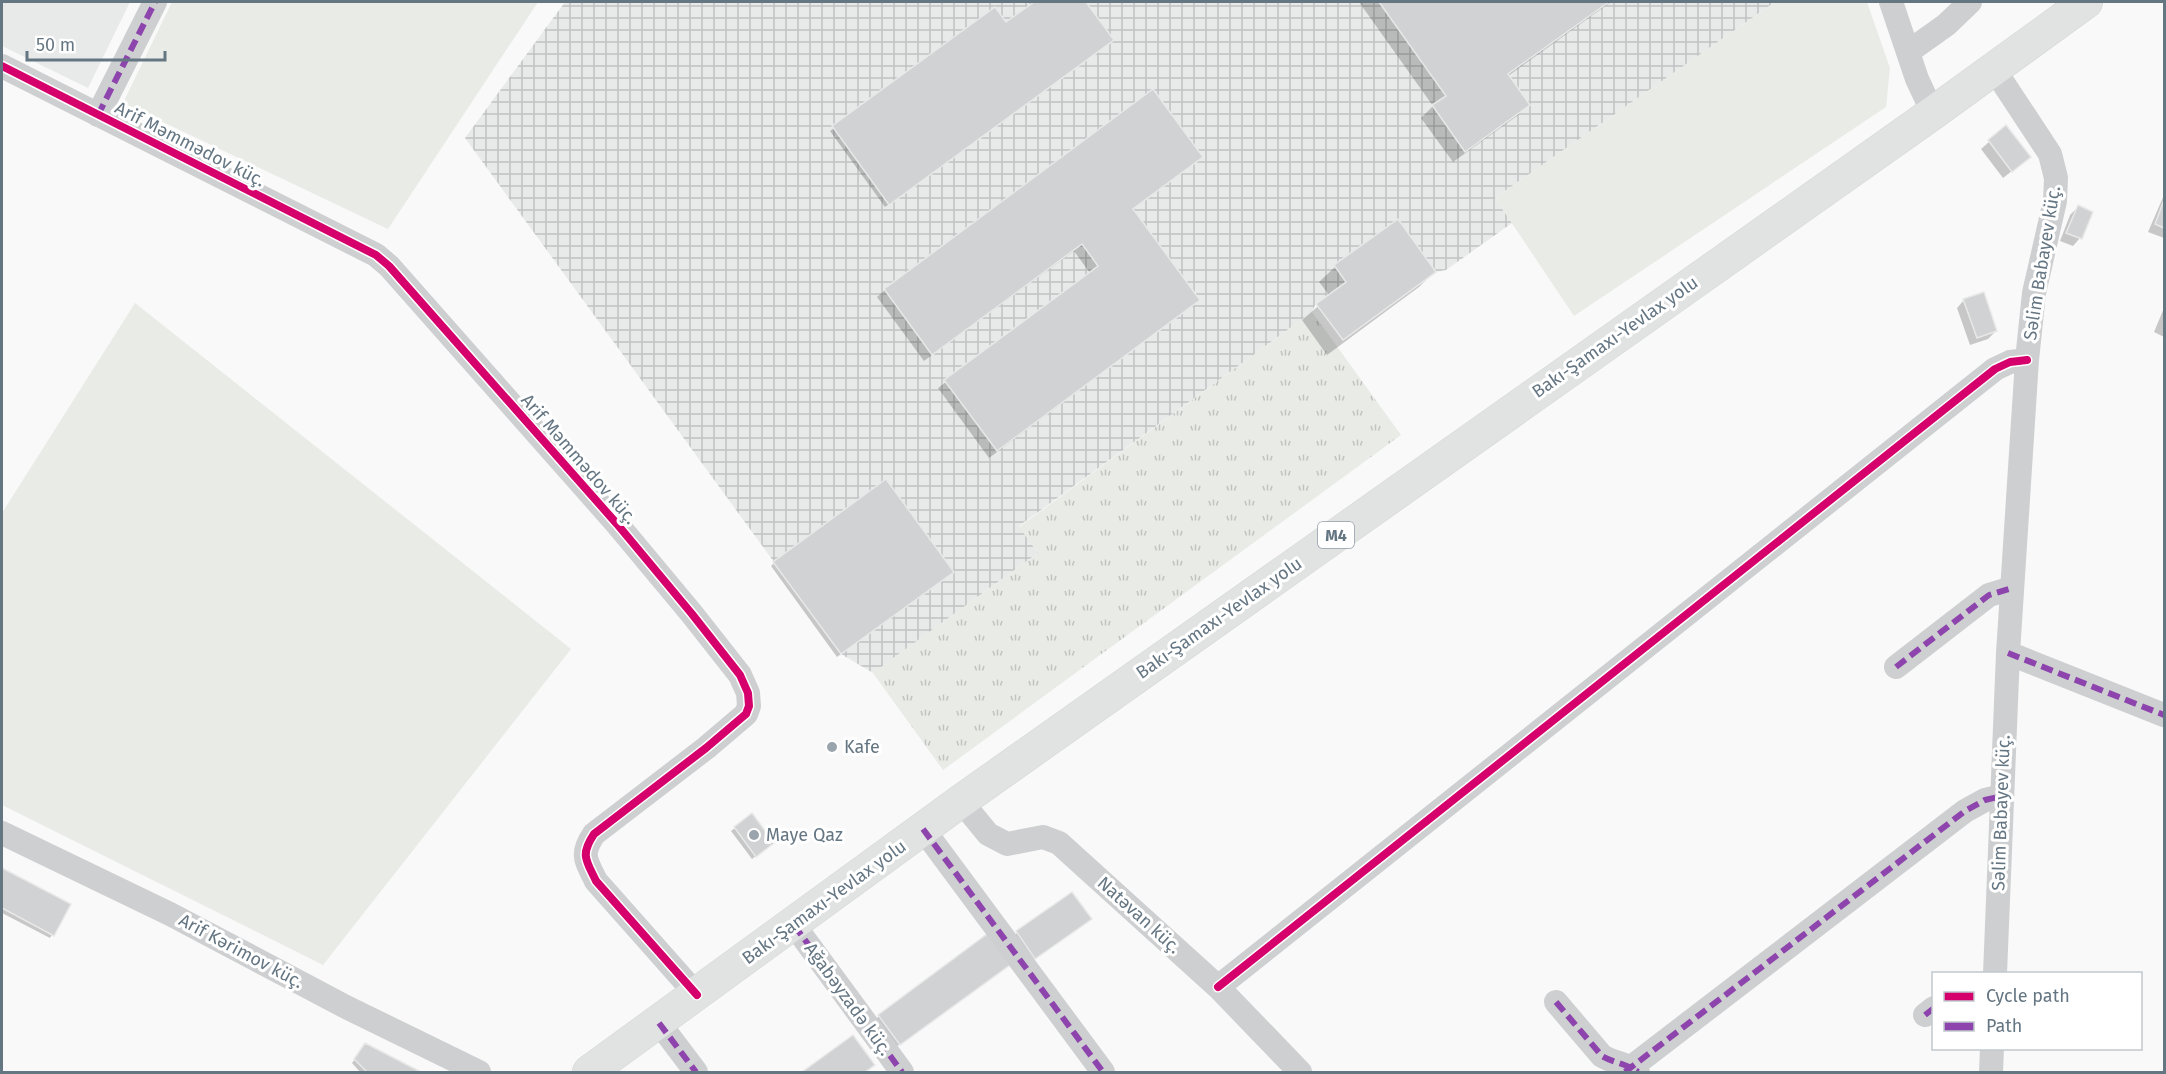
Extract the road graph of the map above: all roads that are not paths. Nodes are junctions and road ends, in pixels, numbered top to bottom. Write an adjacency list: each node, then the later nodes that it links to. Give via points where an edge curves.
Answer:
1 (155, 2): 9 (street)
2 (1891, 2): 5 (street)
3 (1970, 2): 5 (street)
4 (2085, 2): 7 (highway, Bakı-Şamaxı-Yevlax yolu / M4)
5 (1908, 52): 8 (street)
6 (2, 66): 9 (street, Arif Məmmədov küç.)
7 (1994, 69): 8 (highway, Bakı-Şamaxı-Yevlax yolu / M4); 10 (street, Səlim Babayev küç., via 2050,154 2056,178 2055,201 2034,293)
8 (1933, 113): 16 (highway, Bakı-Şamaxı-Yevlax yolu / M4)
9 (98, 115): 22 (street, Arif Məmmədov küç., via 376,255 389,266 617,524 740,675 747,693 746,714 594,834 586,847 586,860 596,881)
10 (2027, 360): 11 (street, Səlim Babayev küç.); 21 (street, via 1995,369)
11 (2012, 588): 12 (street, Səlim Babayev küç.); 13 (street, via 1989,595)
12 (2008, 654): 14 (street); 15 (street, Səlim Babayev küç.)
13 (1896, 667)
14 (2164, 715)
15 (2002, 796): 20 (street, Səlim Babayev küç.); 26 (street, via 1965,811)
16 (961, 801): 17 (highway, Bakı-Şamaxı-Yevlax yolu / M4); 21 (street, Natəvan küç., via 988,834 1006,844 1043,837 1059,843)
17 (923, 829): 19 (highway, Bakı-Şamaxı-Yevlax yolu / M4); 31 (street)
18 (2, 833): 27 (street, Arif Kərimov küç.)
19 (794, 925): 22 (highway, Bakı-Şamaxı-Yevlax yolu / M4); 30 (street, Ağabəyzadə küç.)
20 (1995, 972)
21 (1218, 987): 32 (street, Natəvan küç.)
22 (697, 995): 24 (highway, Bakı-Şamaxı-Yevlax yolu / M4)
23 (1556, 1002): 26 (street, via 1602,1056)
24 (659, 1023): 28 (highway, Bakı-Şamaxı-Yevlax yolu / M4); 29 (street)
25 (1992, 1050): 33 (street)
26 (1632, 1071)
27 (479, 1072)
28 (589, 1072)
29 (696, 1072)
30 (902, 1072)
31 (1103, 1072)
32 (1300, 1072)
33 (1991, 1072)

